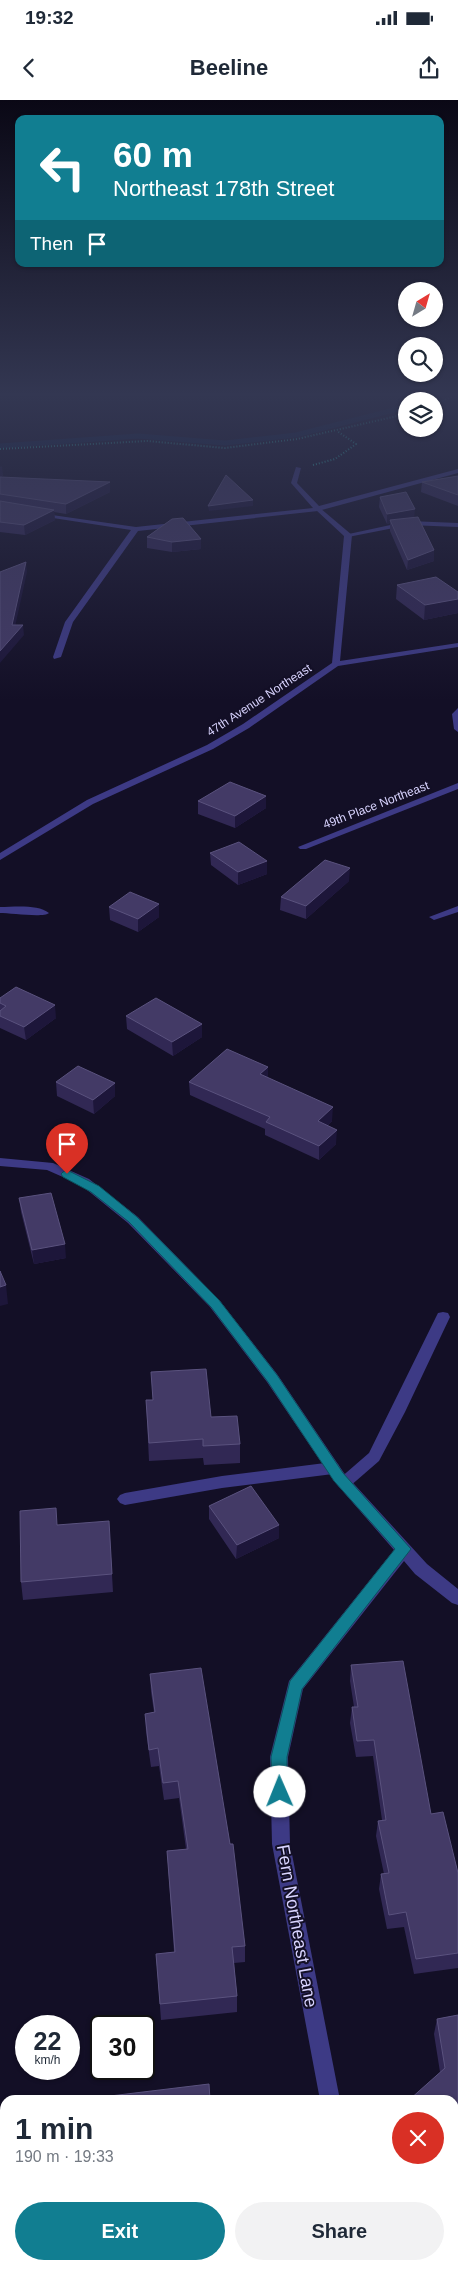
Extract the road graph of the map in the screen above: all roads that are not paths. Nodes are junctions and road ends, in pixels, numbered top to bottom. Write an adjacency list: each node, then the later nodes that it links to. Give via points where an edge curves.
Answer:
1 (308, 498): 3 (street)
2 (358, 498): 3 (street)
3 (318, 509): 6 (street); 7 (street)
4 (29, 512): 6 (street)
5 (458, 525): 7 (street, via 409,523)
6 (136, 529): 9 (street, via 69,622)
7 (348, 535): 10 (street)
8 (458, 645): 10 (street)
9 (57, 658)
10 (336, 664): 15 (street, 47th Avenue Northeast, via 210,747 90,802)
11 (458, 711): 12 (street)
12 (458, 729)
13 (458, 786): 14 (street, 49th Place Northeast)
14 (303, 847)
15 (0, 858)
16 (458, 909): 19 (street)
17 (0, 910): 18 (street)
18 (44, 913)
19 (434, 917)
20 (3, 1159): 22 (street, via 49,1166 85,1182 133,1220 215,1304 272,1378)
21 (443, 1317): 23 (street, via 374,1457)
22 (332, 1468): 23 (street); 24 (street)
23 (344, 1483): 25 (street)
24 (125, 1499)
25 (404, 1549): 26 (street, via 422,1569); 27 (street, Fern Northeast Lane, via 295,1686 279,1757 281,1844)
26 (458, 1598)
27 (329, 2095)

